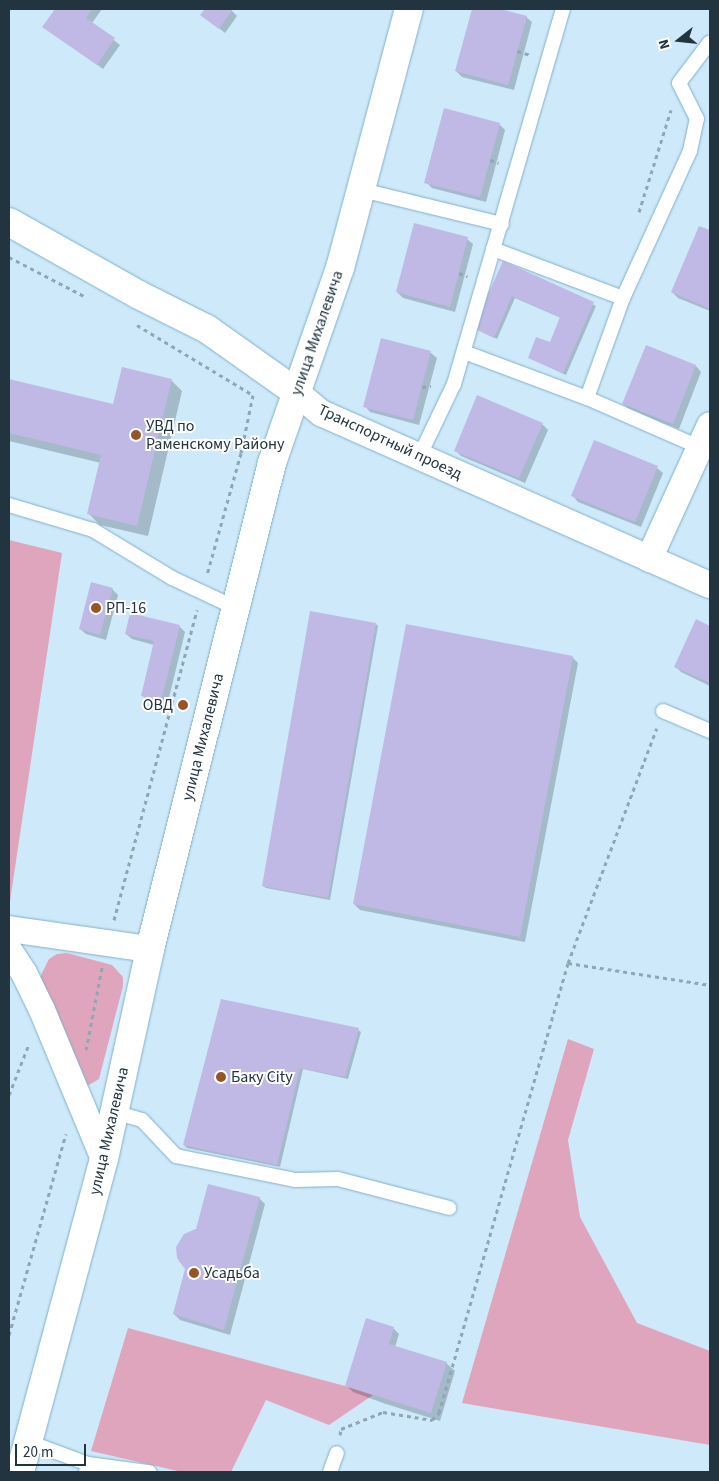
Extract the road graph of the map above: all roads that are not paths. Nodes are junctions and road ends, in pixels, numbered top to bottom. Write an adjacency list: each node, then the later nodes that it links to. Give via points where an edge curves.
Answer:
1 (409, 9): 4 (main road, улица Михалевича)
2 (563, 9): 6 (lane)
3 (710, 42): 8 (lane, via 679,84 697,119 690,151)
4 (362, 190): 6 (lane); 10 (main road, улица Михалевича, via 340,268)
5 (9, 222): 10 (main road, Транспортный проезд, via 207,329)
6 (502, 224): 7 (lane)
7 (493, 249): 8 (lane); 9 (lane)
8 (623, 298): 11 (lane)
9 (464, 352): 11 (lane); 13 (lane, via 454,384)
10 (296, 392): 13 (street, Транспортный проезд, via 321,413 370,429); 17 (main road, улица Михалевича, via 272,462)
11 (587, 398): 12 (lane)
12 (705, 436): 15 (street)
13 (419, 457): 15 (street, Транспортный проезд)
14 (9, 505): 17 (lane, via 93,530 172,578)
15 (649, 559): 16 (street, Транспортный проезд)
16 (710, 585)
17 (236, 608): 21 (main road, улица Михалевича)
18 (664, 711): 19 (lane)
19 (710, 731)
20 (9, 930): 21 (street)
21 (150, 949): 23 (main road, улица Михалевича)
22 (9, 950): 24 (street, via 42,1010)
23 (114, 1112): 24 (main road, улица Михалевича); 25 (lane, via 142,1120 176,1156 295,1180 338,1179)
24 (104, 1159): 26 (main road, улица Михалевича)
25 (449, 1208)
26 (29, 1442): 28 (lane); 29 (main road, улица Михалевича)
27 (337, 1453): 31 (lane)
28 (87, 1468): 30 (lane)
29 (20, 1472)
30 (149, 1472)
31 (330, 1472)

